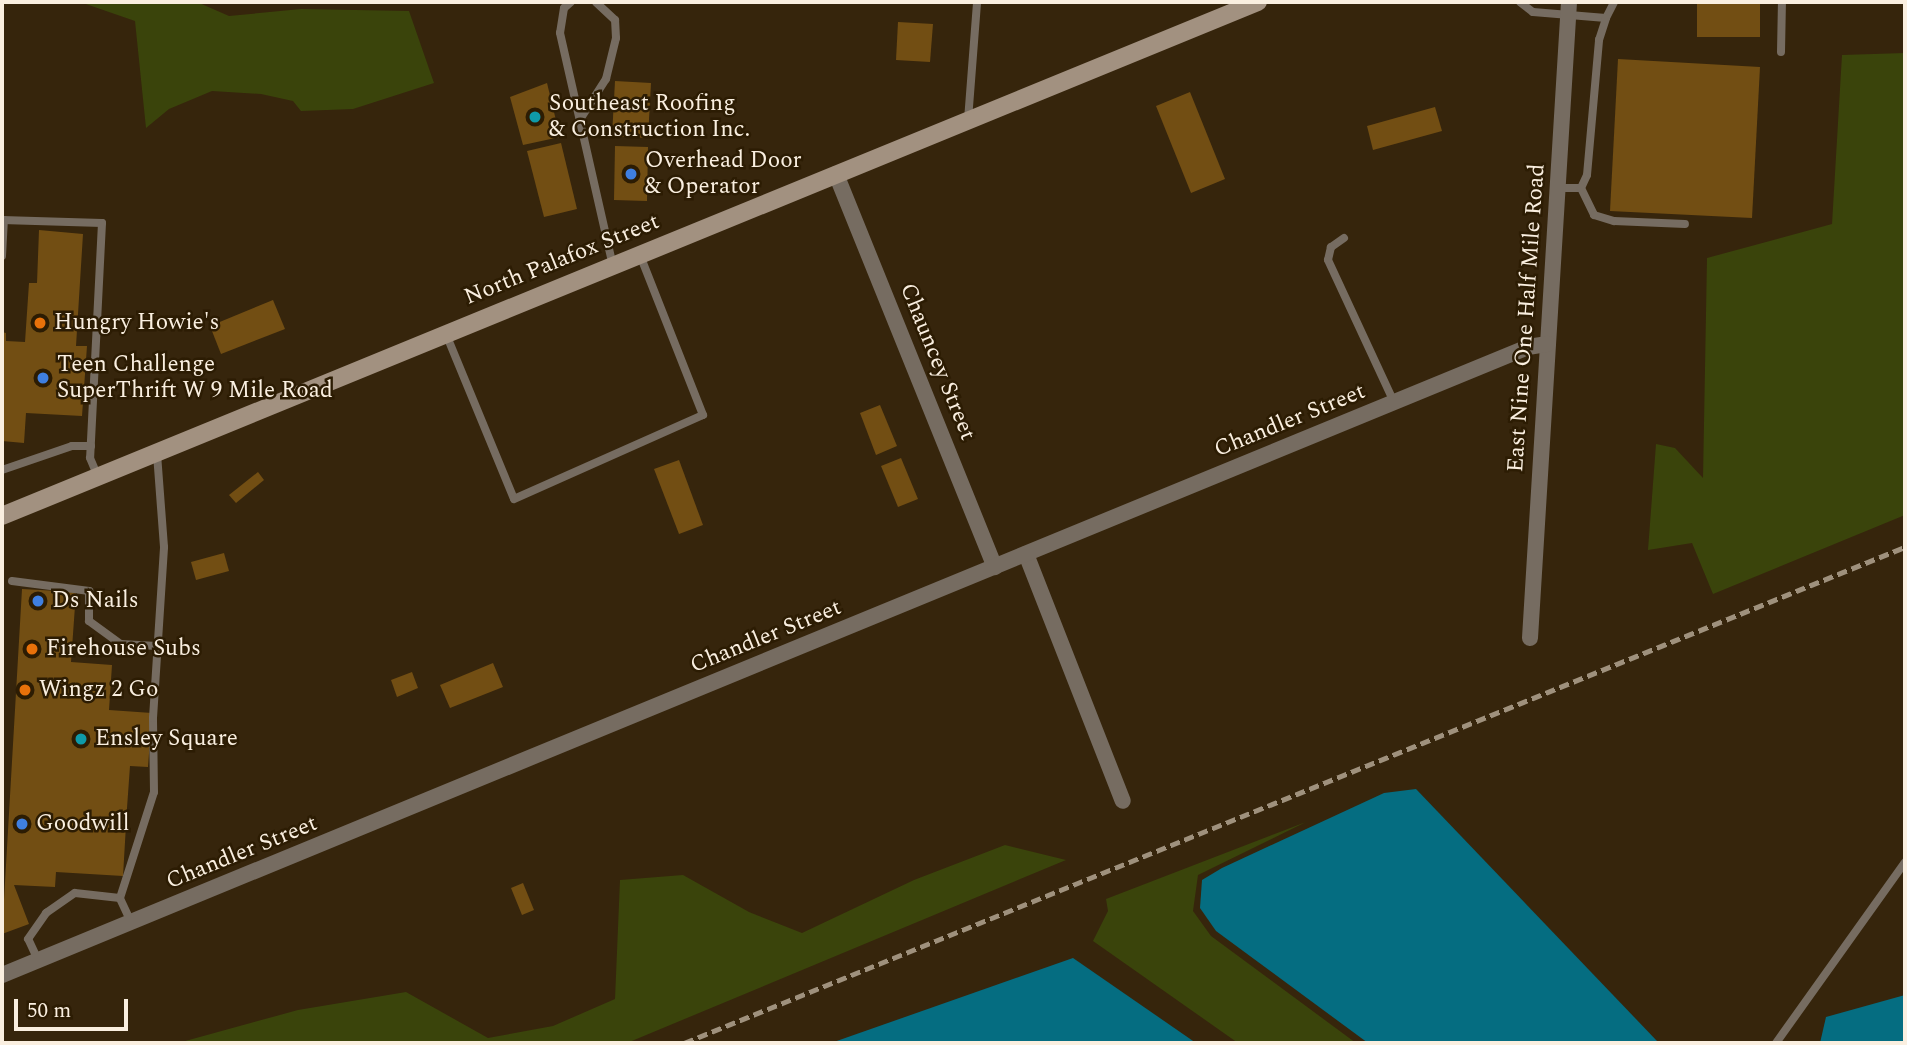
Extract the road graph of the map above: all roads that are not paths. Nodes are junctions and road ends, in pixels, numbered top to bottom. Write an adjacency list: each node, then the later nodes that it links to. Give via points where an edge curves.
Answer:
1 (571, 2): 12 (lane, via 564,8 560,33)
2 (596, 2): 12 (lane, via 615,20 617,38 606,79)
3 (977, 2): 11 (lane)
4 (1258, 2): 11 (main road, North Palafox Street)
5 (1520, 2): 8 (lane, via 1533,12)
6 (1614, 2): 9 (lane)
7 (1782, 2): 10 (lane)
8 (1569, 9): 9 (lane); 14 (street, East Nine One Half Mile Road)
9 (1606, 18): 15 (lane, via 1599,40 1587,175)
10 (1781, 52)
11 (968, 120): 13 (main road, North Palafox Street)
12 (579, 121): 21 (lane)
13 (836, 174): 19 (main road, North Palafox Street); 31 (street, Chauncey Street)
14 (1558, 188): 15 (lane); 23 (street, East Nine One Half Mile Road)
15 (1581, 188): 17 (lane, via 1594,215 1614,221)
16 (3, 220): 20 (lane); 25 (lane, via 102,223)
17 (1685, 223)
18 (1344, 238): 24 (lane, via 1332,247 1328,261)
19 (640, 255): 21 (main road, North Palafox Street); 22 (lane, via 703,415 514,499)
20 (2, 256)
21 (613, 266): 22 (main road, North Palafox Street)
22 (446, 334): 26 (main road, North Palafox Street)
23 (1548, 344): 24 (street, Chandler Street, via 1528,347); 33 (street, East Nine One Half Mile Road)
24 (1394, 402): 30 (street, Chandler Street)
25 (91, 446): 27 (lane, via 72,446); 28 (lane)
26 (156, 454): 28 (main road, North Palafox Street); 34 (lane, via 164,547)
27 (2, 470)
28 (97, 477): 29 (main road, North Palafox Street)
29 (2, 516)
30 (1026, 554): 31 (street, Chandler Street); 35 (street)
31 (995, 567): 38 (street, Chandler Street)
32 (12, 581): 34 (lane, via 89,591 89,621 121,644)
33 (1530, 638)
34 (157, 646): 37 (lane, via 154,792)
35 (1123, 801)
36 (1905, 862): 41 (lane)
37 (120, 898): 38 (lane); 39 (lane, via 75,893 46,913 28,939)
38 (132, 923): 39 (street, Chandler Street)
39 (38, 960): 40 (street, Chandler Street)
40 (2, 975)
41 (1776, 1043)

